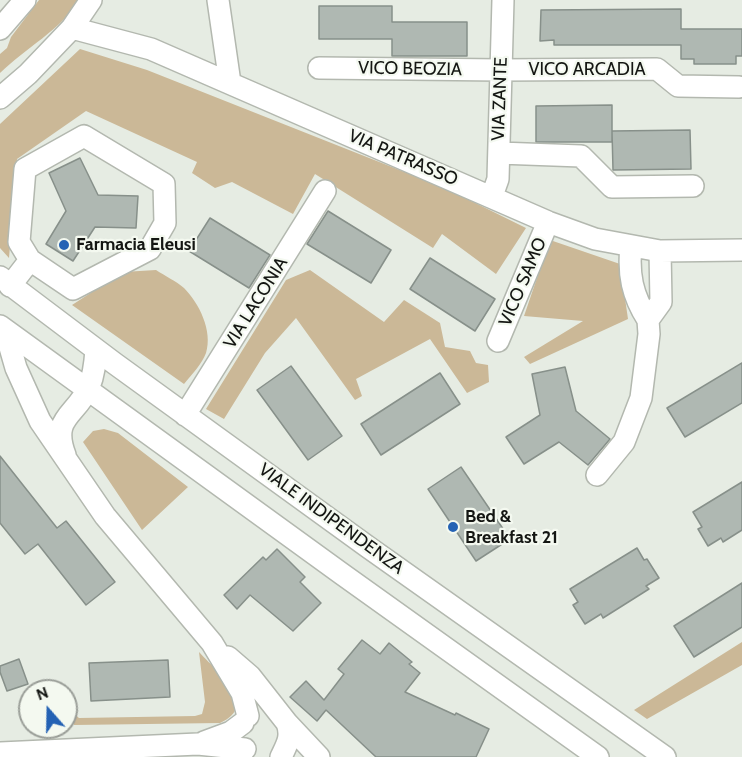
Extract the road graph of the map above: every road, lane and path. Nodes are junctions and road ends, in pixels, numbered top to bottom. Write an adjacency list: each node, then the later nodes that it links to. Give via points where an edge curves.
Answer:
1 (25, 0): 6 (street)
2 (91, 0): 5 (street)
3 (218, 0): 9 (street)
4 (503, 0): 8 (street, VIA ZANTE)
5 (72, 28): 9 (street, VIA PATRASSO, via 151,49); 11 (street)
6 (0, 29)
7 (318, 68): 8 (street, VICO BEOZIA)
8 (501, 70): 10 (street, VICO ARCADIA, via 657,69 678,86); 12 (street, VIA ZANTE)
9 (230, 83): 15 (street, VIA PATRASSO)
10 (739, 87)
11 (0, 98)
12 (499, 153): 13 (street, via 581,156 612,187); 15 (street, VIA ZANTE, via 498,179)
13 (693, 186)
14 (326, 191): 28 (street, VIA LACONIA)
15 (492, 196): 16 (street, VIA PATRASSO)
16 (548, 222): 17 (street, VIA PATRASSO, via 595,239); 24 (street, VICO SAMO)
17 (631, 246): 19 (street, VIA PATRASSO); 22 (street, via 629,264 636,301)
18 (742, 250): 19 (street, VIA PATRASSO)
19 (660, 251): 22 (street, via 661,302)
20 (30, 260): 20 (street, via 73,289 150,249 165,223 164,184 84,136 25,169 19,242); 21 (street)
21 (5, 282): 25 (street, VIALE INDIPENDENZA)
22 (648, 320): 31 (street, via 641,398 624,442)
23 (2, 328): 26 (street); 30 (street, via 15,368 40,421)
24 (498, 341)
25 (96, 350): 26 (street); 28 (street, VIALE INDIPENDENZA)
26 (88, 390): 27 (street); 29 (street)
27 (111, 407): 29 (street, via 88,406); 42 (street)
28 (185, 415): 39 (street, VIALE INDIPENDENZA)
29 (68, 418): 30 (street, via 60,430)
30 (66, 458): 32 (street, via 105,516)
31 (597, 475)
32 (212, 643): 33 (street, via 242,693); 34 (street, via 250,676)
33 (245, 719): 34 (street, via 265,709); 35 (street, via 231,732); 40 (street, via 241,741)
34 (284, 719): 38 (street, via 289,741); 41 (street)
35 (198, 744): 36 (street); 40 (street)
36 (100, 752): 37 (street)
37 (0, 753)
38 (280, 754)
39 (653, 754)
40 (252, 755)
41 (319, 757)
42 (598, 757)

